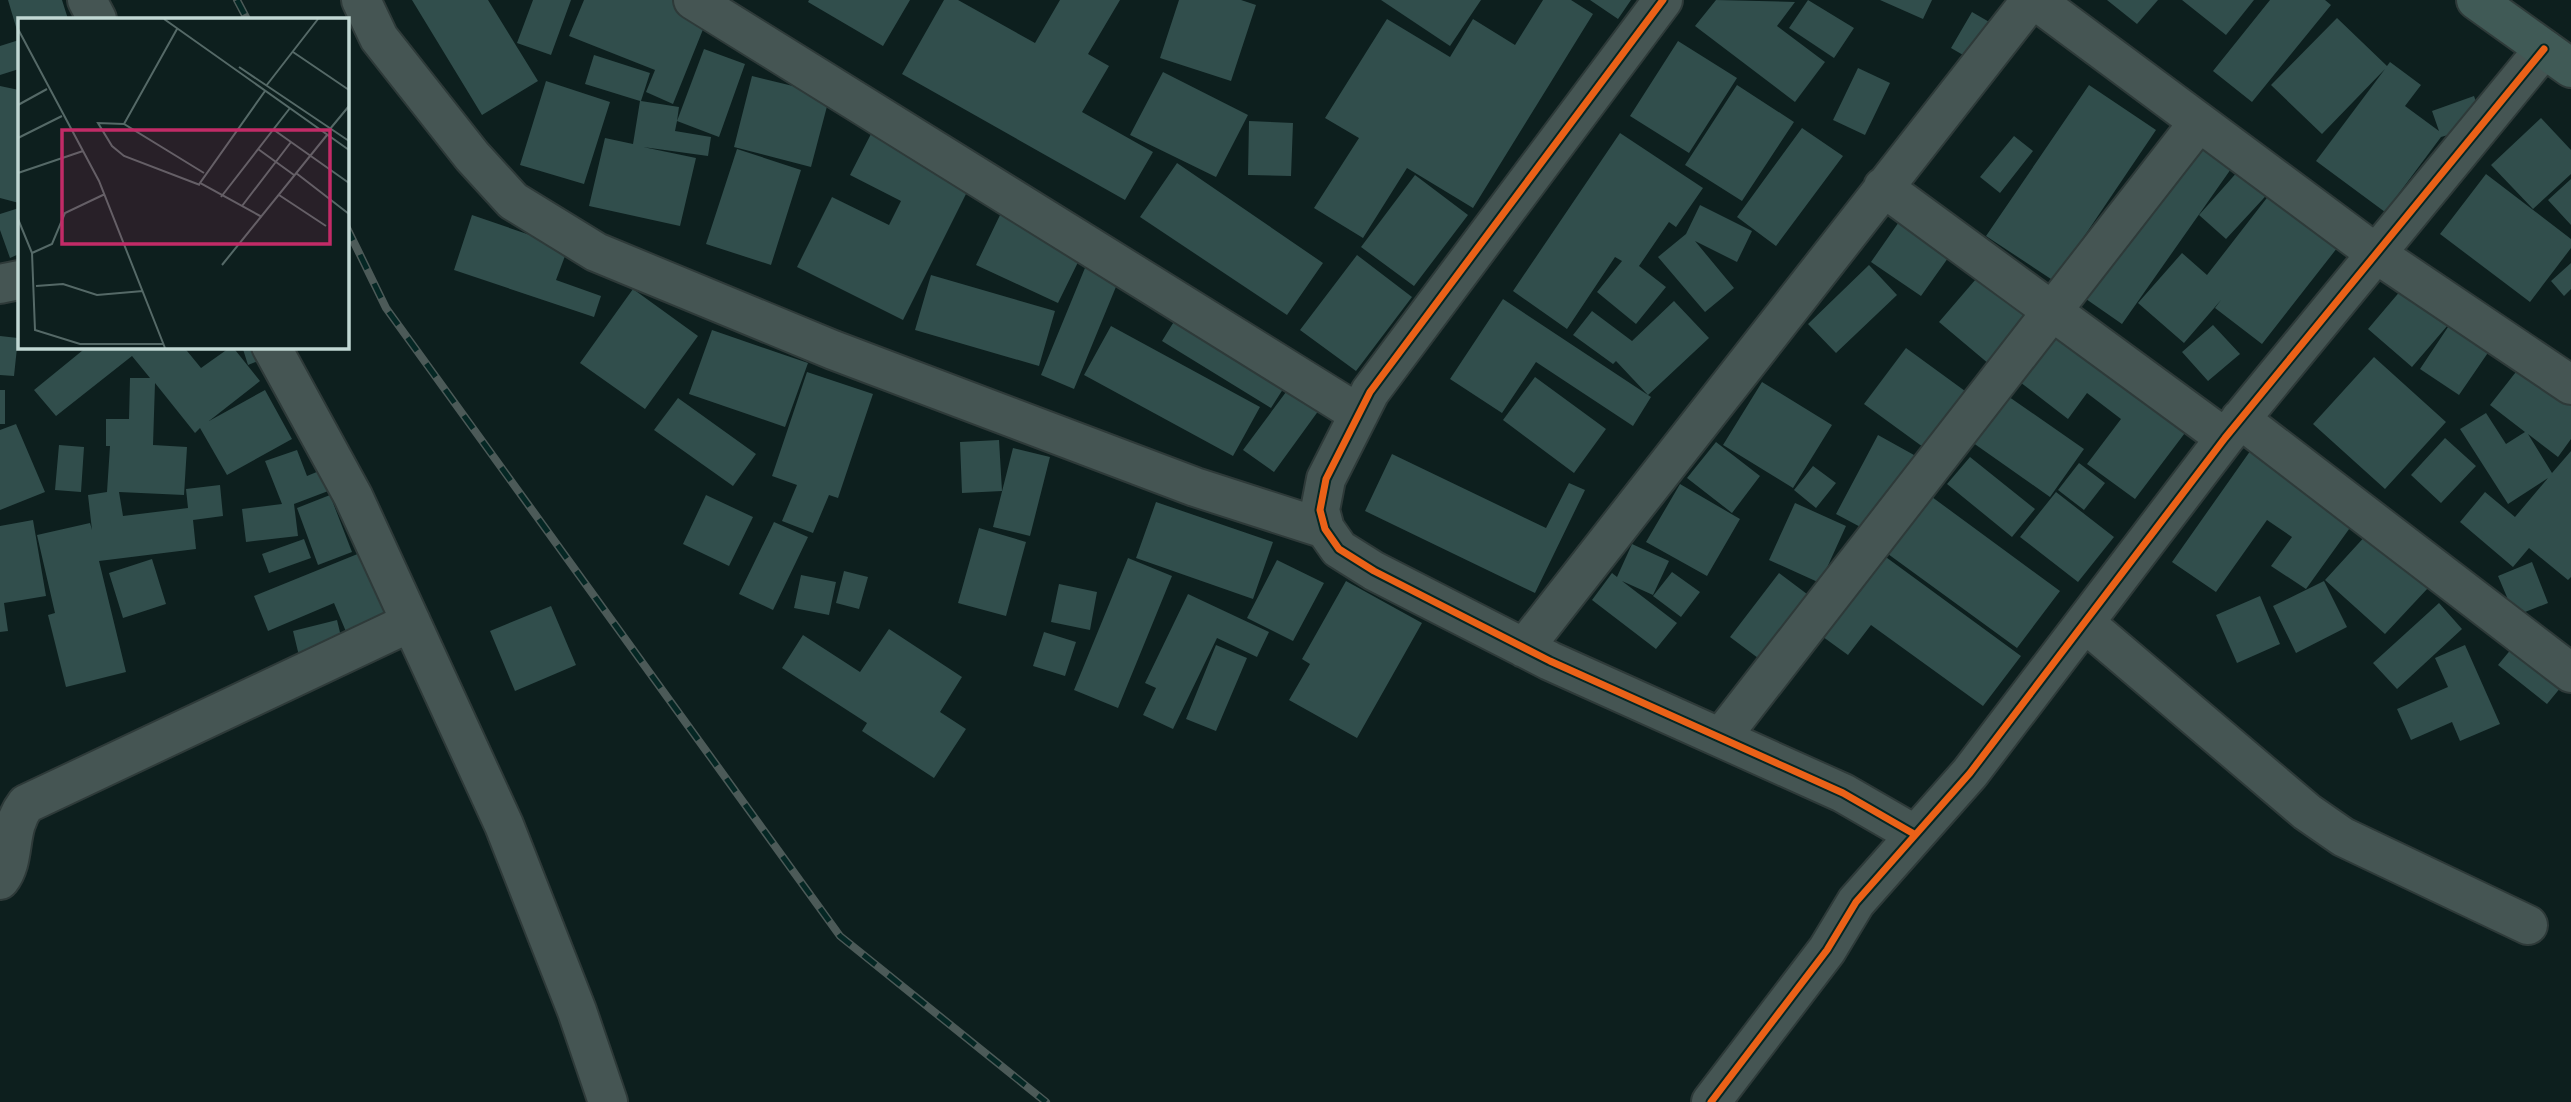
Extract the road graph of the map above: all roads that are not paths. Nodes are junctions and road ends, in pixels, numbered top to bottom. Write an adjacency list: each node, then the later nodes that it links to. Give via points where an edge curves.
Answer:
1 (87, 0): 7 (street)
2 (361, 0): 19 (street, via 379,37 513,201 596,252 833,350 1195,488)
3 (693, 0): 17 (street)
4 (1663, 0): 17 (street, via 1370,392)
5 (2033, 0): 9 (street); 10 (street)
6 (2476, 0): 8 (highway)
7 (96, 18)
8 (2558, 59): 11 (street)
9 (2199, 122): 11 (street); 14 (street)
10 (1883, 187): 14 (street); 22 (street)
11 (2378, 255): 16 (street); 18 (street)
12 (18, 280): 13 (street)
13 (0, 284)
14 (2052, 311): 18 (street); 24 (street)
15 (272, 348): 20 (street, via 353,496)
16 (2571, 385)
17 (1359, 414): 19 (street, via 1326,479 1320,510)
18 (2233, 428): 21 (street); 23 (street)
19 (1325, 529): 22 (street, via 1339,549 1374,571)
20 (411, 622): 26 (street, via 26,804 15,818 7,871); 28 (street, via 504,825)
21 (2085, 623): 25 (street, via 1970,773); 27 (street, via 2307,812 2343,837)
22 (1524, 648): 24 (street)
23 (2571, 673)
24 (1722, 736): 25 (street, via 1843,793)
25 (1914, 834): 29 (street, via 1856,902 1828,950)
26 (0, 880)
27 (2528, 925)
28 (608, 1102)
29 (1712, 1102)

